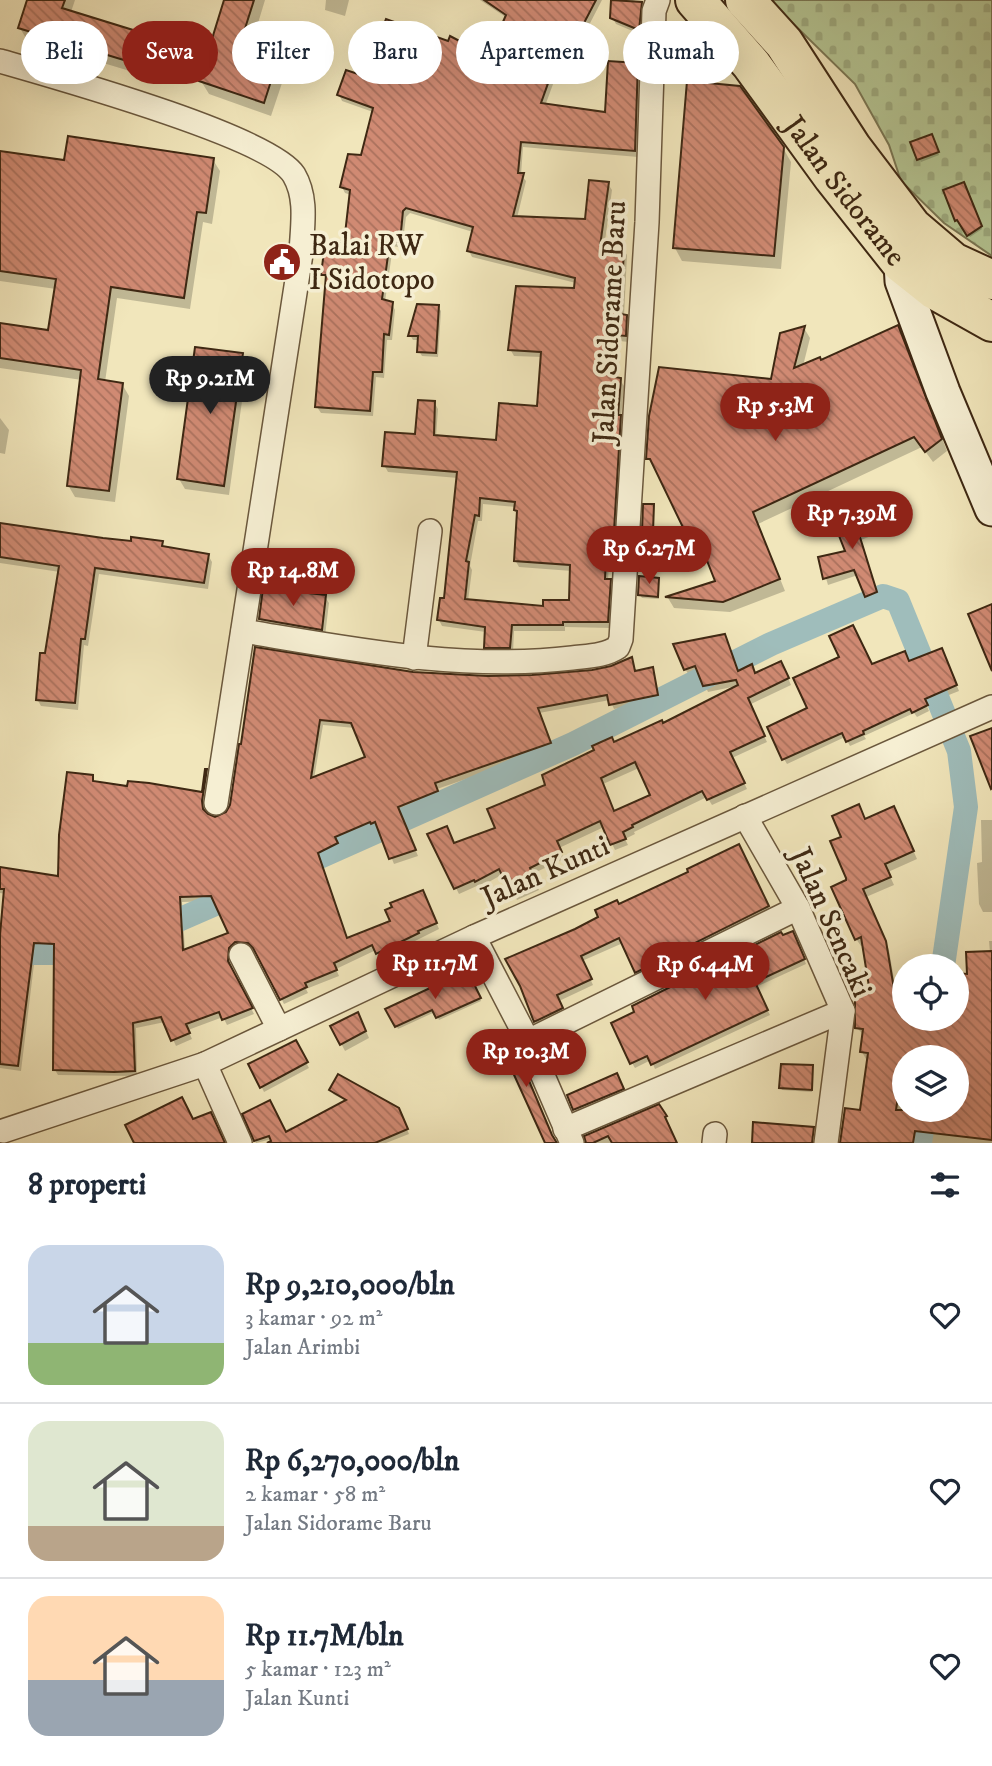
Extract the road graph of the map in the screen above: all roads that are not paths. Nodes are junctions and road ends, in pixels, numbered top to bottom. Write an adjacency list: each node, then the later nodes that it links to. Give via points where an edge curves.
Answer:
1 (658, 0): 11 (street, Jalan Sidorame Baru, via 621,639 618,647 598,654 527,663)
2 (695, 0): 5 (highway, Jalan Sidorame, via 751,64 833,177)
3 (745, 0): 5 (highway, Jalan Sidorame, via 784,43 852,148)
4 (0, 61): 10 (street, via 244,141 293,173 303,197 301,254)
5 (906, 245): 6 (highway, Jalan Sidorame); 7 (highway, Jalan Sidorame, via 935,290); 8 (street, via 902,281)
6 (992, 280)
7 (992, 322)
8 (992, 509)
9 (430, 531): 11 (street)
10 (243, 631): 11 (street); 13 (street)
11 (415, 658)
12 (992, 707): 14 (street, Jalan Kunti)
13 (216, 803)
14 (745, 816): 15 (street, Jalan Sencaki); 16 (street, Jalan Kunti)
15 (798, 908): 18 (street, Jalan Sencaki); 20 (street)
16 (474, 937): 19 (street, Jalan Kunti); 20 (street)
17 (242, 955): 19 (street)
18 (843, 1011): 23 (street); 25 (street, Jalan Sencaki)
19 (279, 1029): 21 (street, Jalan Kunti)
20 (528, 1041): 23 (street)
21 (205, 1064): 22 (street, Jalan Kunti); 24 (street)
22 (4, 1134)
23 (568, 1136)
24 (240, 1143)
25 (826, 1143)

